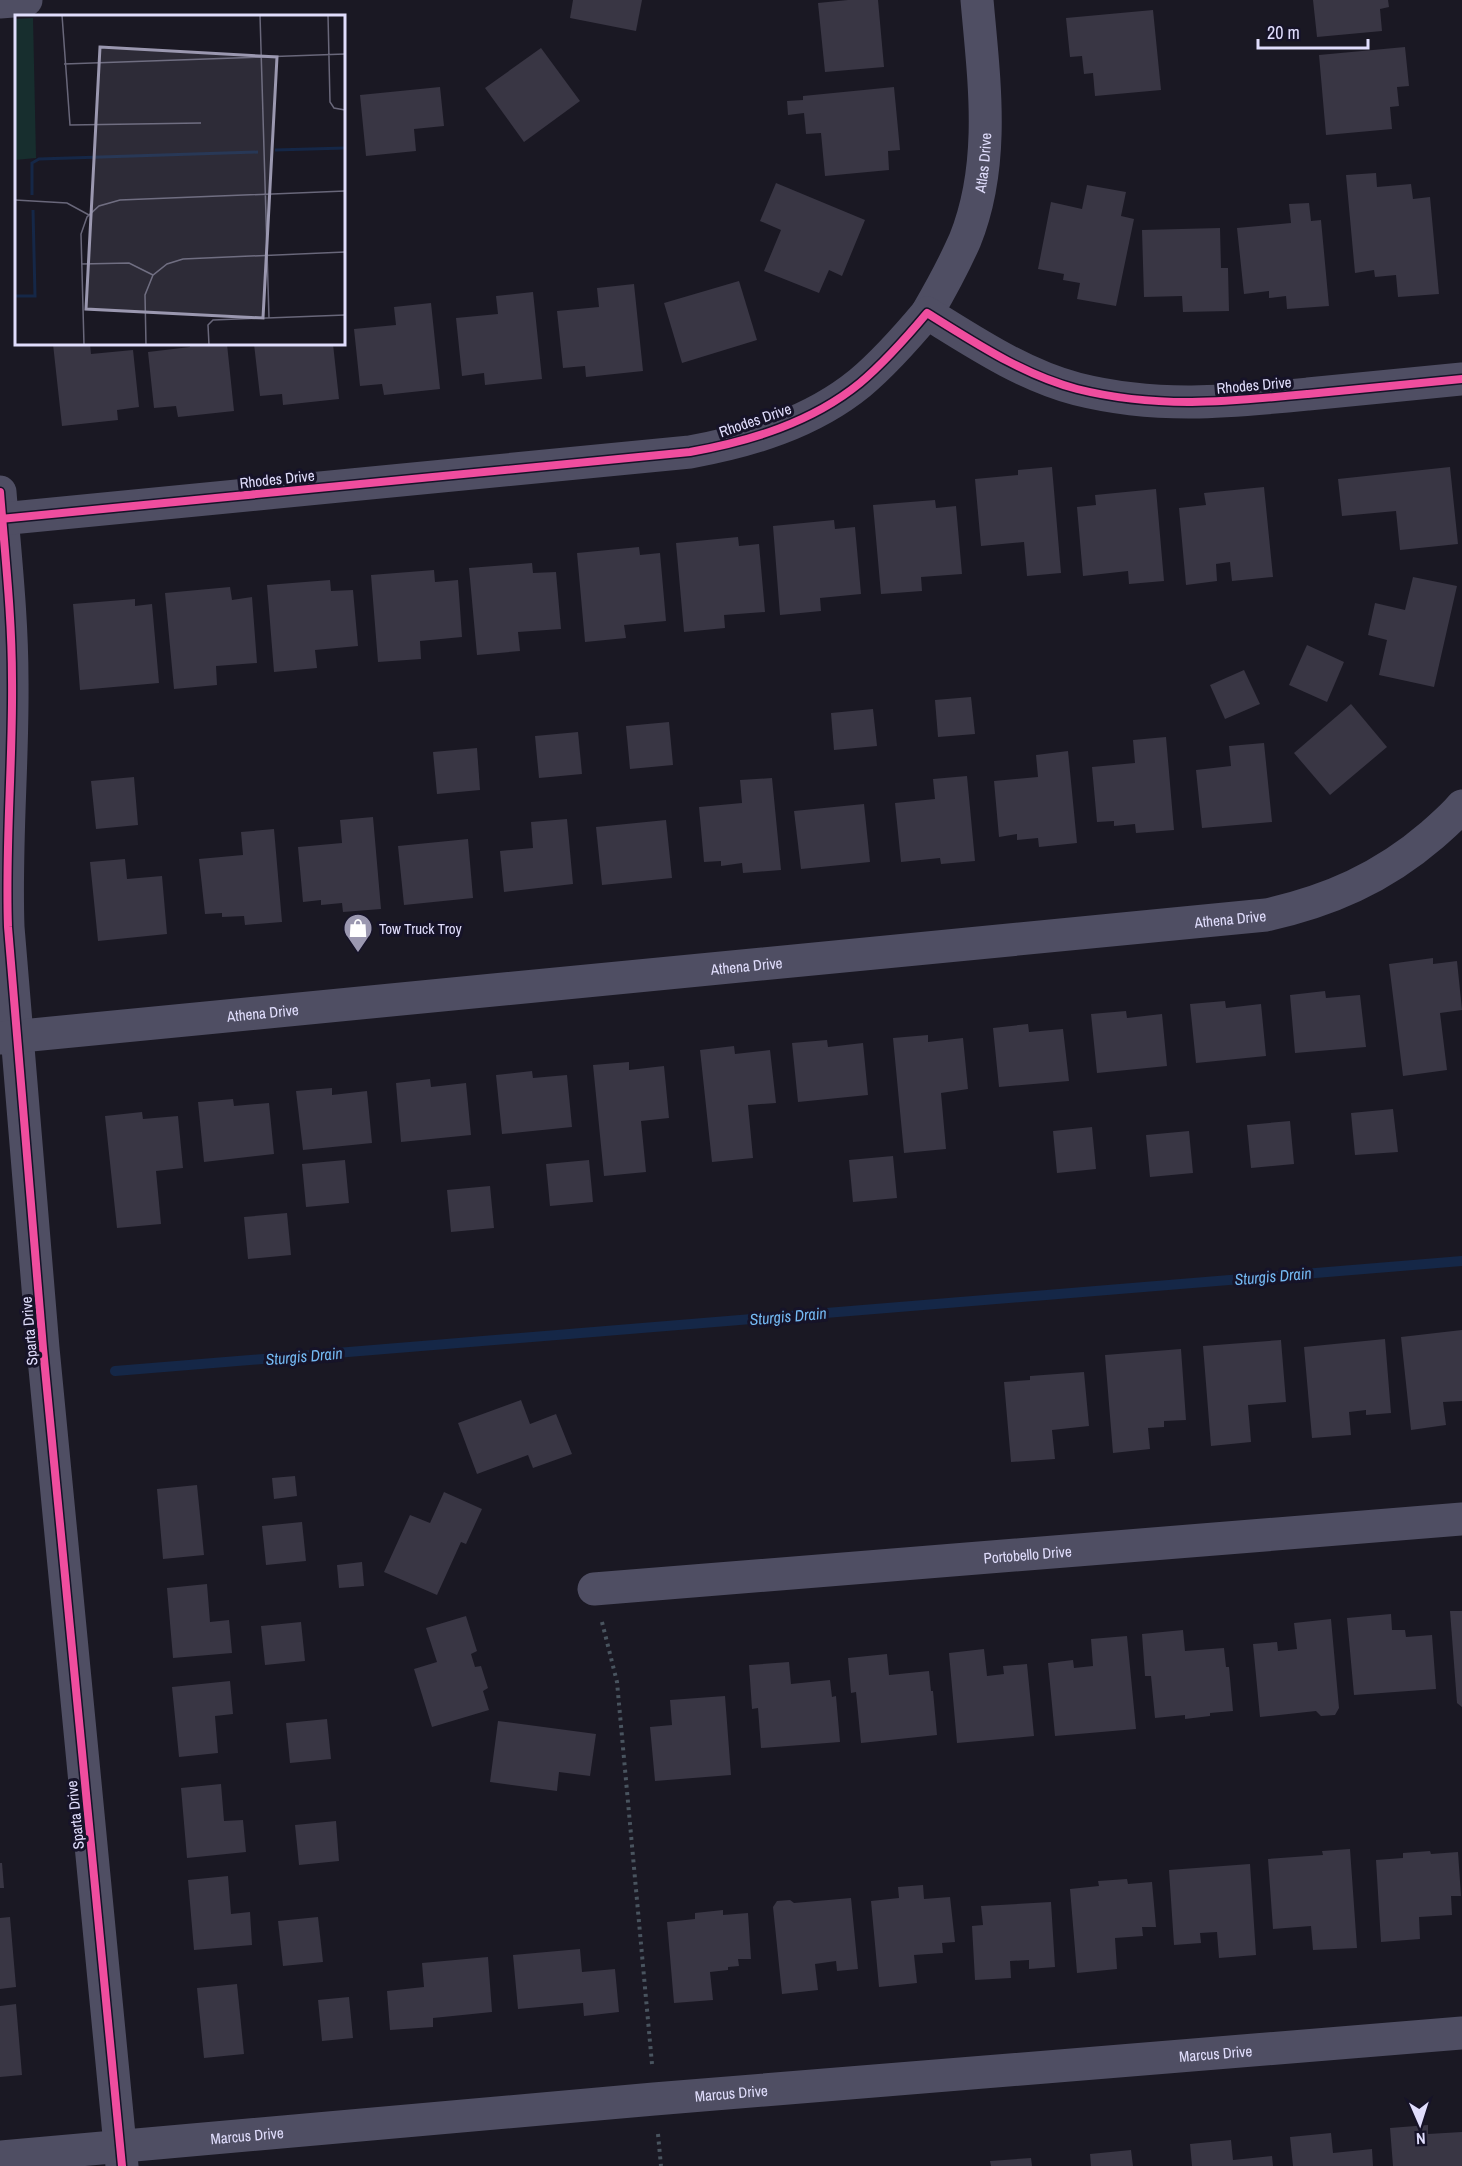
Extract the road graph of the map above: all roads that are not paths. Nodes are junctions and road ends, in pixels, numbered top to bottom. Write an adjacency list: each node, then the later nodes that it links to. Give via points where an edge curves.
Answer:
1 (26, 0): 3 (street)
2 (977, 0): 4 (street, Atlas Drive, via 985,103 982,174 965,238)
3 (0, 2)
4 (927, 313): 5 (street, Rhodes Drive, via 1024,369 1075,388 1132,401 1237,401); 6 (street, Rhodes Drive, via 859,384 818,411 730,445 690,452)
5 (1462, 380)
6 (1, 510): 8 (street, Sparta Drive, via 12,678 7,893 13,984)
7 (1462, 806): 8 (street, Athena Drive, via 1407,856 1376,876 1303,907 1266,915)
8 (9, 1037): 12 (street, Sparta Drive, via 45,1360)
9 (1462, 1519): 10 (street, Portobello Drive)
10 (594, 1589)
11 (1462, 2033): 12 (street, Marcus Drive, via 654,2099)
12 (121, 2156): 13 (street, Marcus Drive)
13 (0, 2157)

